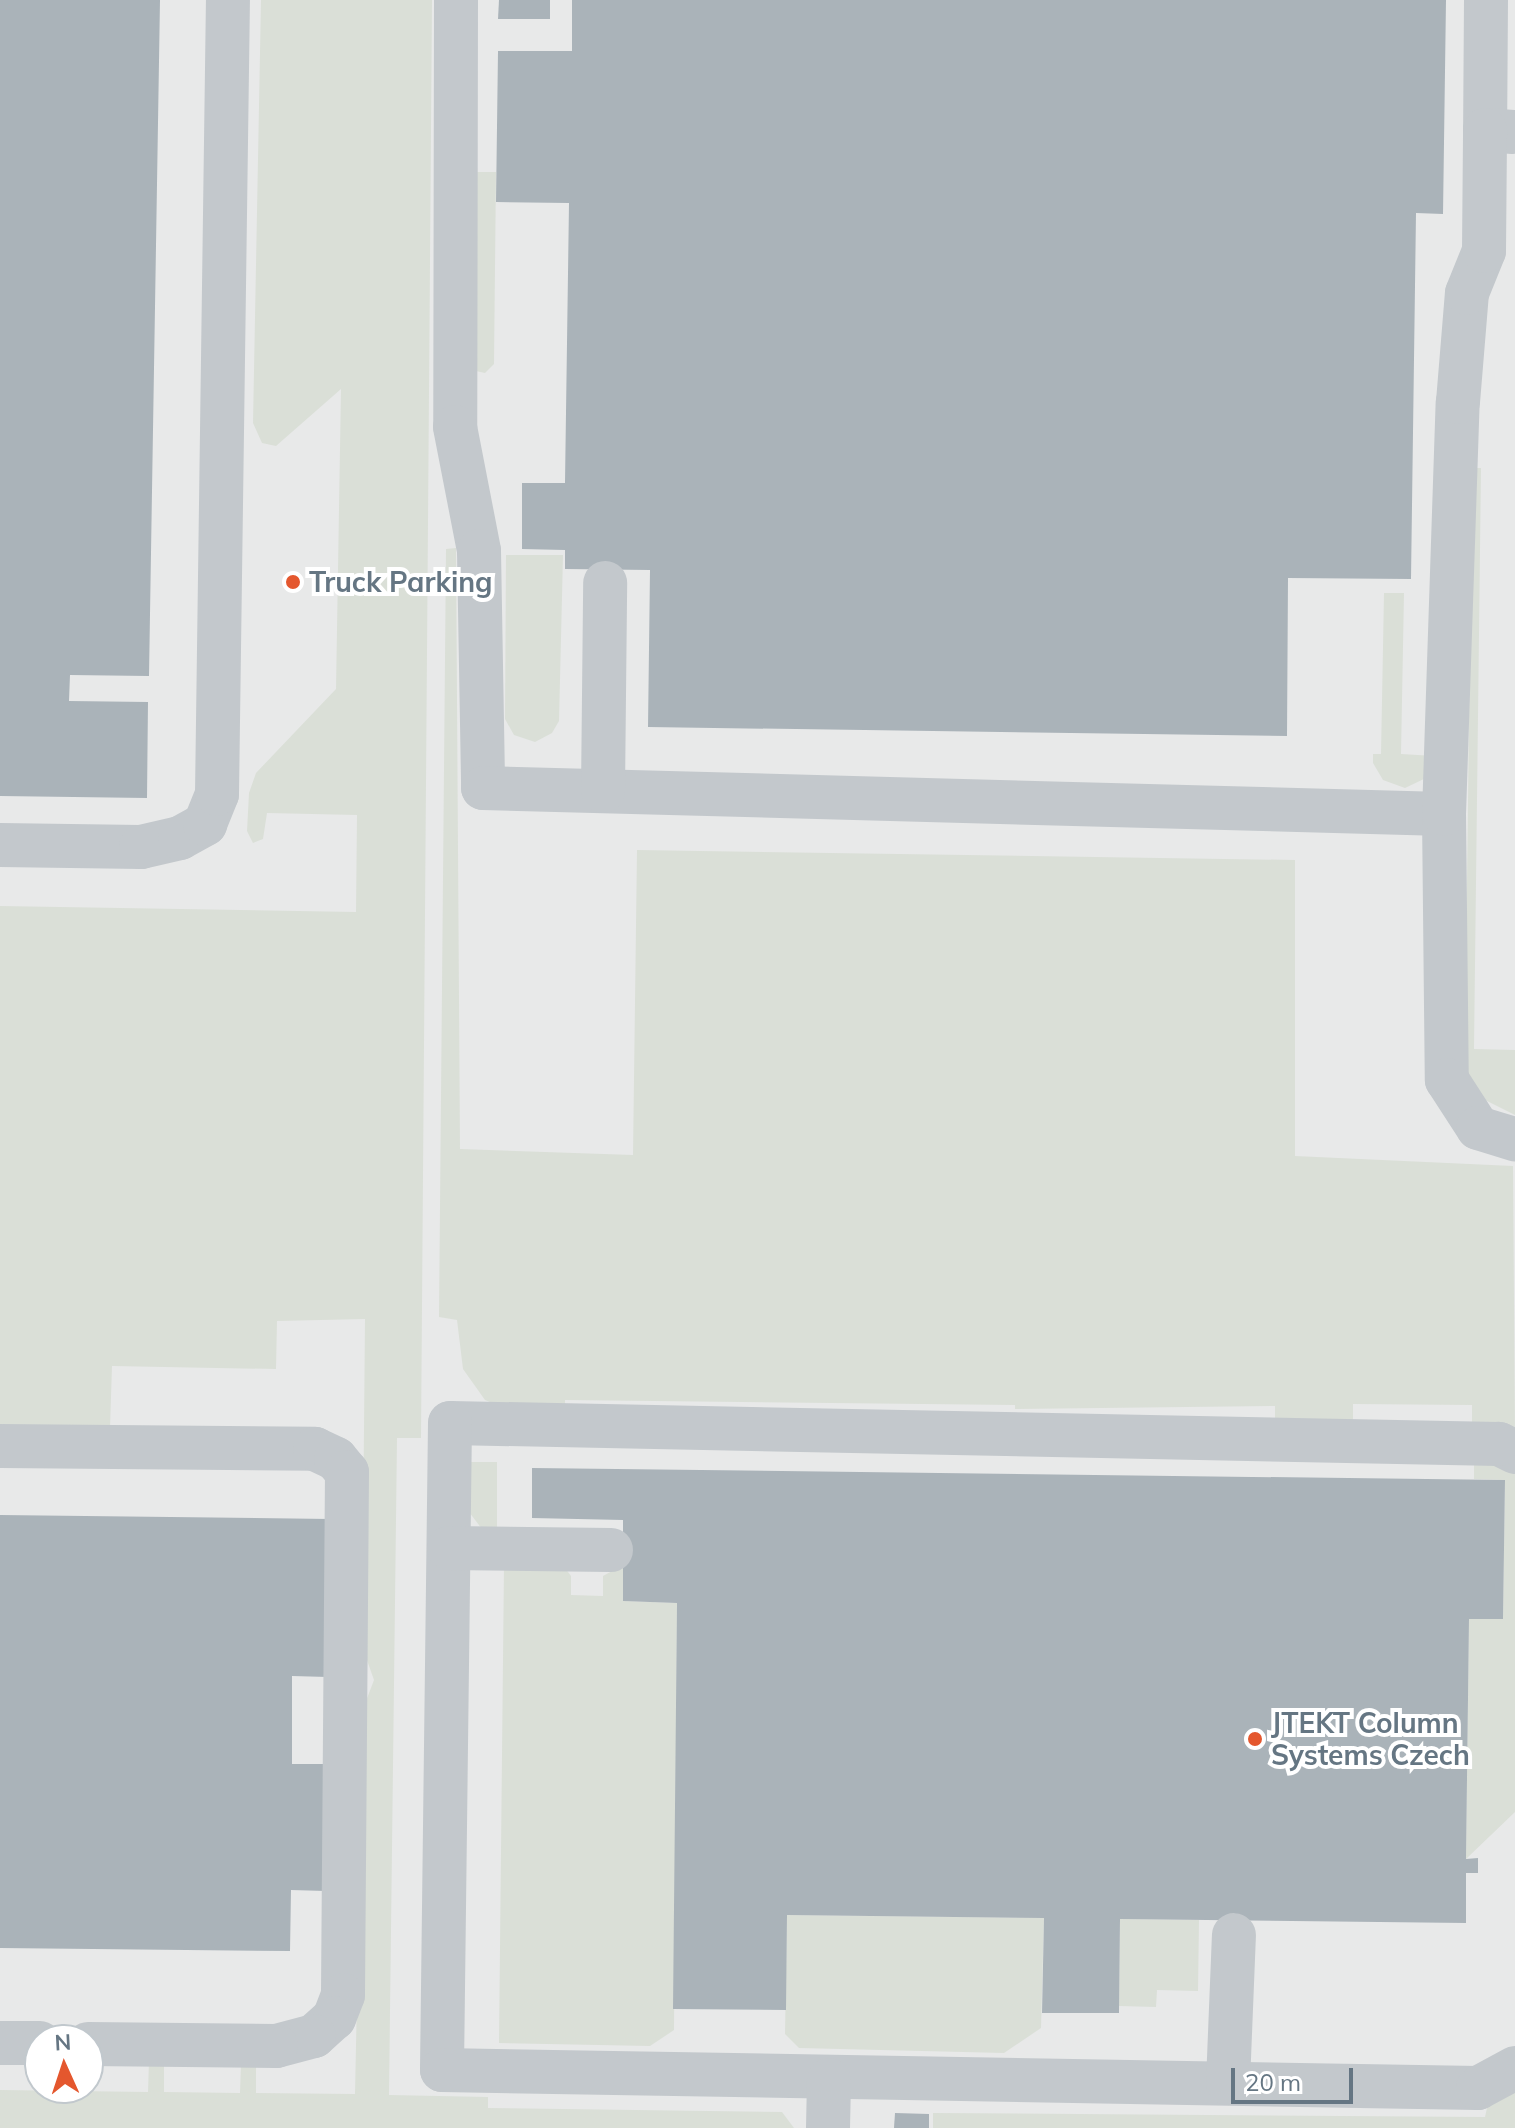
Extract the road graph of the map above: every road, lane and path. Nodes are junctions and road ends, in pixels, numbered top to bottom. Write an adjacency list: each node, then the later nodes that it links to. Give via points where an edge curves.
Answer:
1 (228, 0): 8 (lane, via 217,794 205,824 180,838 141,847)
2 (456, 0): 6 (lane, via 455,427 479,551 483,788)
3 (1486, 0): 4 (lane)
4 (1500, 131): 7 (lane, via 1484,251 1467,293 1458,402)
5 (605, 583): 6 (lane)
6 (603, 791): 7 (lane)
7 (1444, 814): 9 (lane, via 1447,1080 1478,1128)
8 (0, 845)
9 (1515, 1139)
10 (0, 1446): 17 (lane, via 315,1449 336,1459 347,1472 343,1995 334,2018 314,2036 276,2046)
11 (1515, 1452): 12 (lane, via 1499,1444 450,1423)
12 (449, 1548): 13 (lane); 19 (lane, via 442,2070)
13 (611, 1550)
14 (1234, 1935): 20 (lane)
15 (0, 2043): 16 (lane)
16 (24, 2043)
17 (104, 2044)
18 (1515, 2068): 20 (lane, via 1478,2088)
19 (829, 2080): 20 (lane); 21 (lane)
20 (1228, 2083)
21 (828, 2128)

